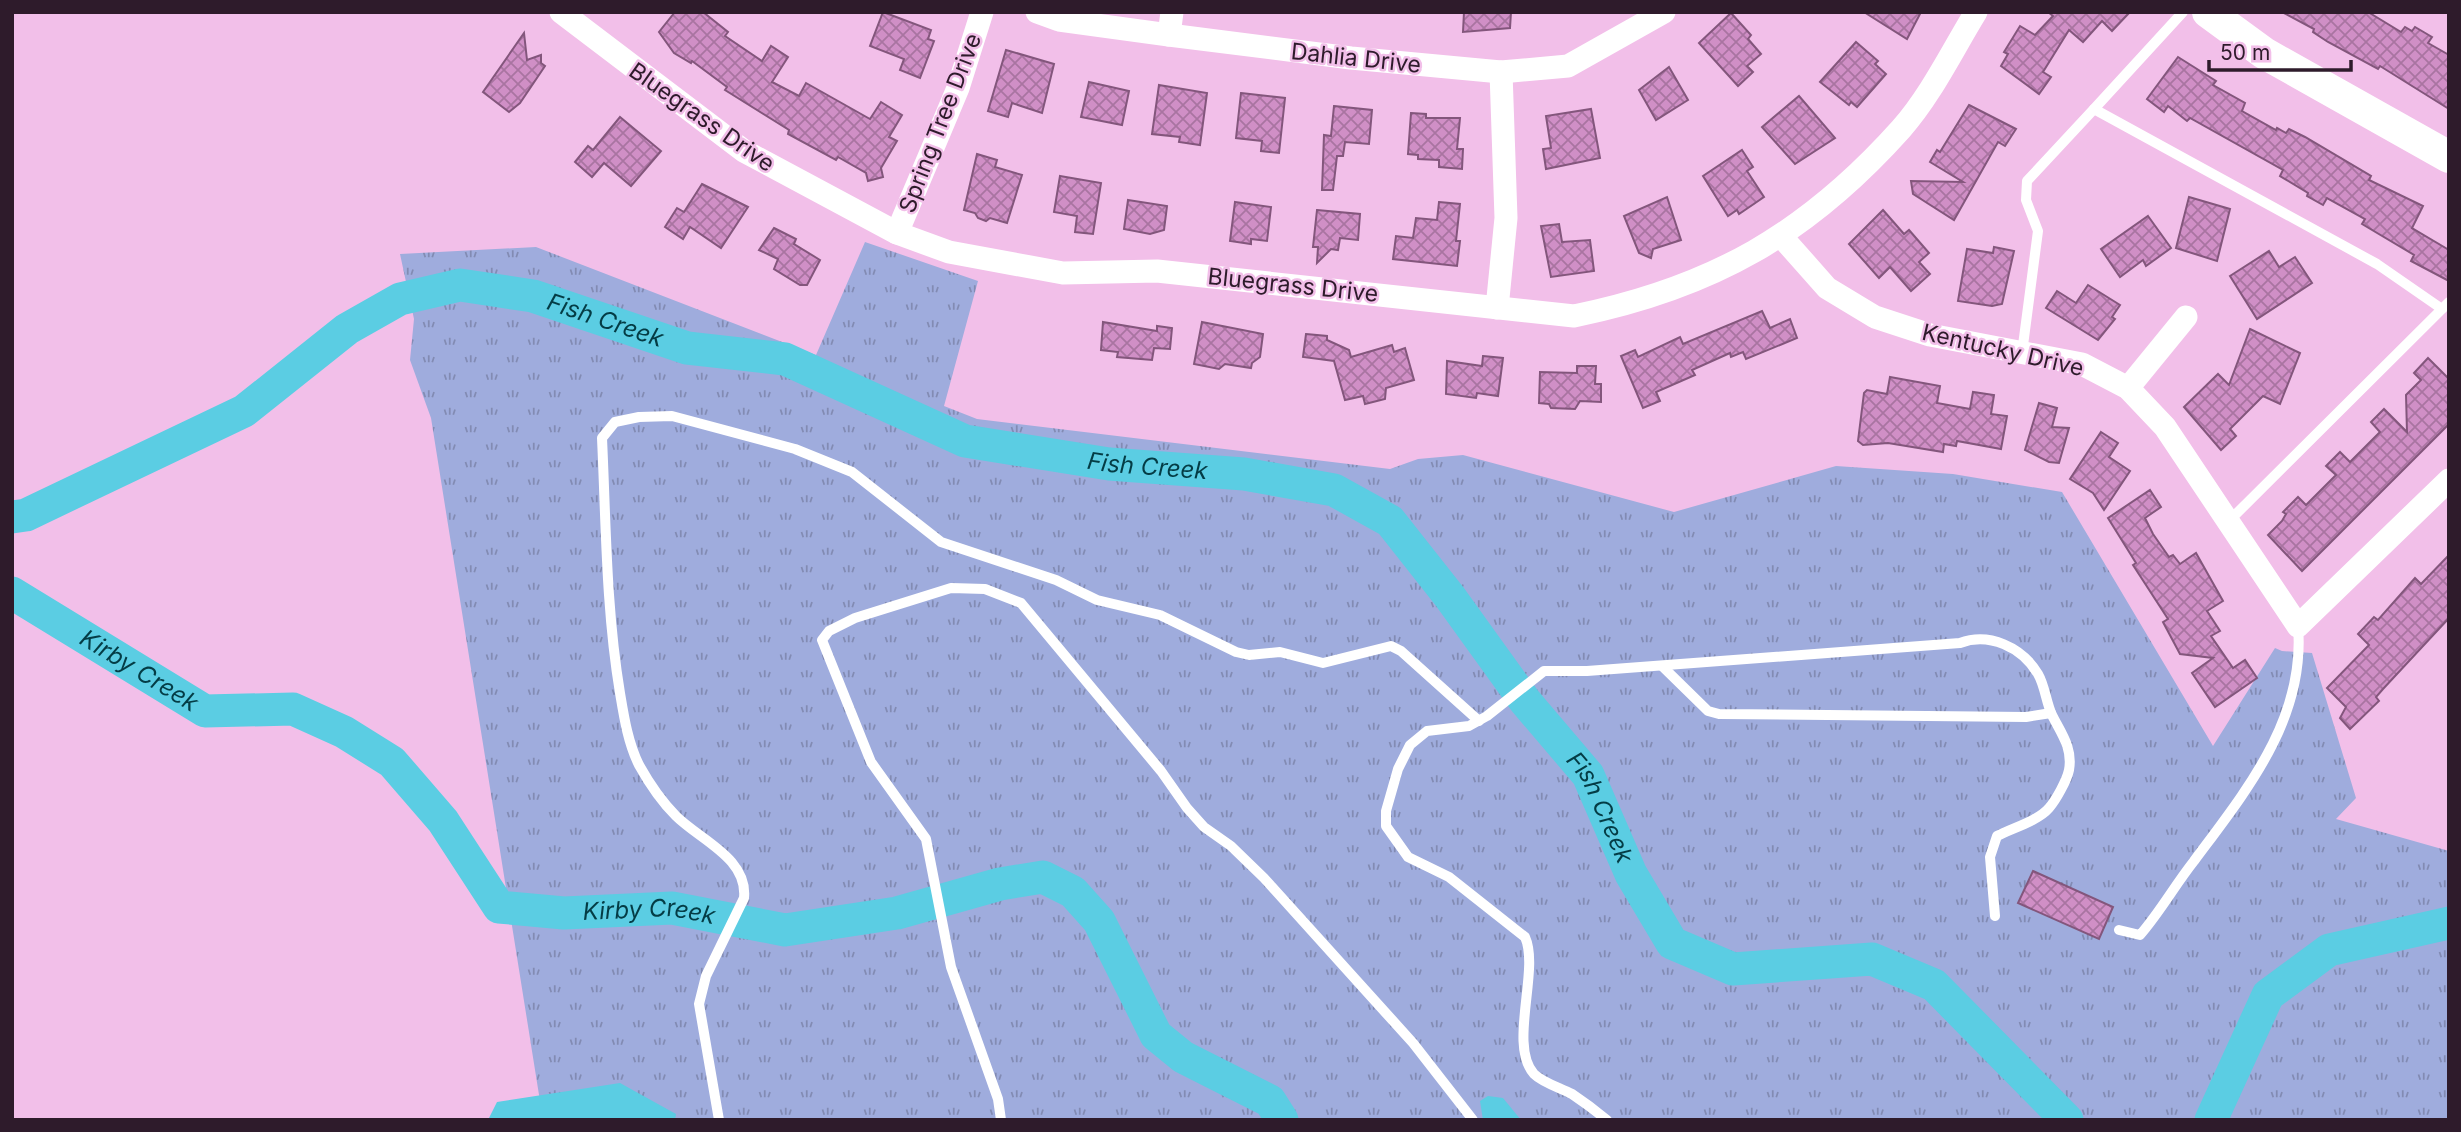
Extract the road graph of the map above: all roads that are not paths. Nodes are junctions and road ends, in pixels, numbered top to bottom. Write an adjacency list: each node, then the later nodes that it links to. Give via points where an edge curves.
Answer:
1 (561, 12): 13 (street, Bluegrass Drive, via 744,150)
2 (982, 12): 13 (street, Spring Tree Drive, via 958,89)
3 (1037, 12): 9 (street, Dahlia Drive, via 1059,20)
4 (1172, 12): 9 (street)
5 (1664, 12): 10 (street, Dahlia Drive, via 1568,66)
6 (1976, 12): 14 (street, Bluegrass Drive, via 1902,128 1840,189)
7 (2183, 12): 11 (lane)
8 (2208, 12): 12 (street, via 2264,53)
9 (1170, 35): 10 (street, Dahlia Drive)
10 (1501, 72): 16 (street, via 1506,218)
11 (2094, 109): 15 (lane, via 2207,168); 18 (lane, via 2027,181 2026,200 2038,231)
12 (2449, 157)
13 (897, 233): 16 (street, Bluegrass Drive, via 949,252 1063,273 1157,271)
14 (1781, 236): 16 (street, Bluegrass Drive, via 1722,271 1619,307 1574,316); 18 (street, Kentucky Drive, via 1827,288 1875,317 1930,335)
15 (2445, 306): 21 (lane)
16 (1497, 308)
17 (2186, 317): 19 (street)
18 (2022, 353): 19 (street, Kentucky Drive, via 2082,364)
19 (2127, 388): 21 (street, Kentucky Drive, via 2165,427)
20 (2449, 480): 22 (street)
21 (2229, 521): 22 (street, Kentucky Drive)
22 (2298, 626): 27 (lane, via 2294,695 2260,768 2140,935)
23 (1662, 666): 24 (lane, via 1708,711 1719,714 2026,717); 24 (lane, via 1960,643 1975,637 2009,646 2037,672); 25 (lane, via 1544,671)
24 (2051, 713): 26 (lane, via 2067,740 2069,772 2048,809 1997,836 1990,856)
25 (1483, 719): 28 (lane, via 1391,646 1323,663 1280,652 1236,652 1160,615 1097,600 1056,580 941,542 852,472 794,449 672,416 615,422 602,438 613,650 632,751 661,799 737,869 745,887 744,898 706,975 699,1004); 31 (lane, via 1469,726 1427,731 1410,745 1398,769 1386,826 1408,857 1449,877 1525,937 1530,959 1524,1016 1527,1057 1535,1074)
26 (1995, 916)
27 (2119, 930)
28 (719, 1120)
29 (1001, 1120): 30 (lane, via 990,1075 961,1001 926,839 872,762 822,640 829,631 855,618 951,588 985,589 1021,603 1196,818 1264,878 1413,1044)
30 (1473, 1120)
31 (1607, 1120)

